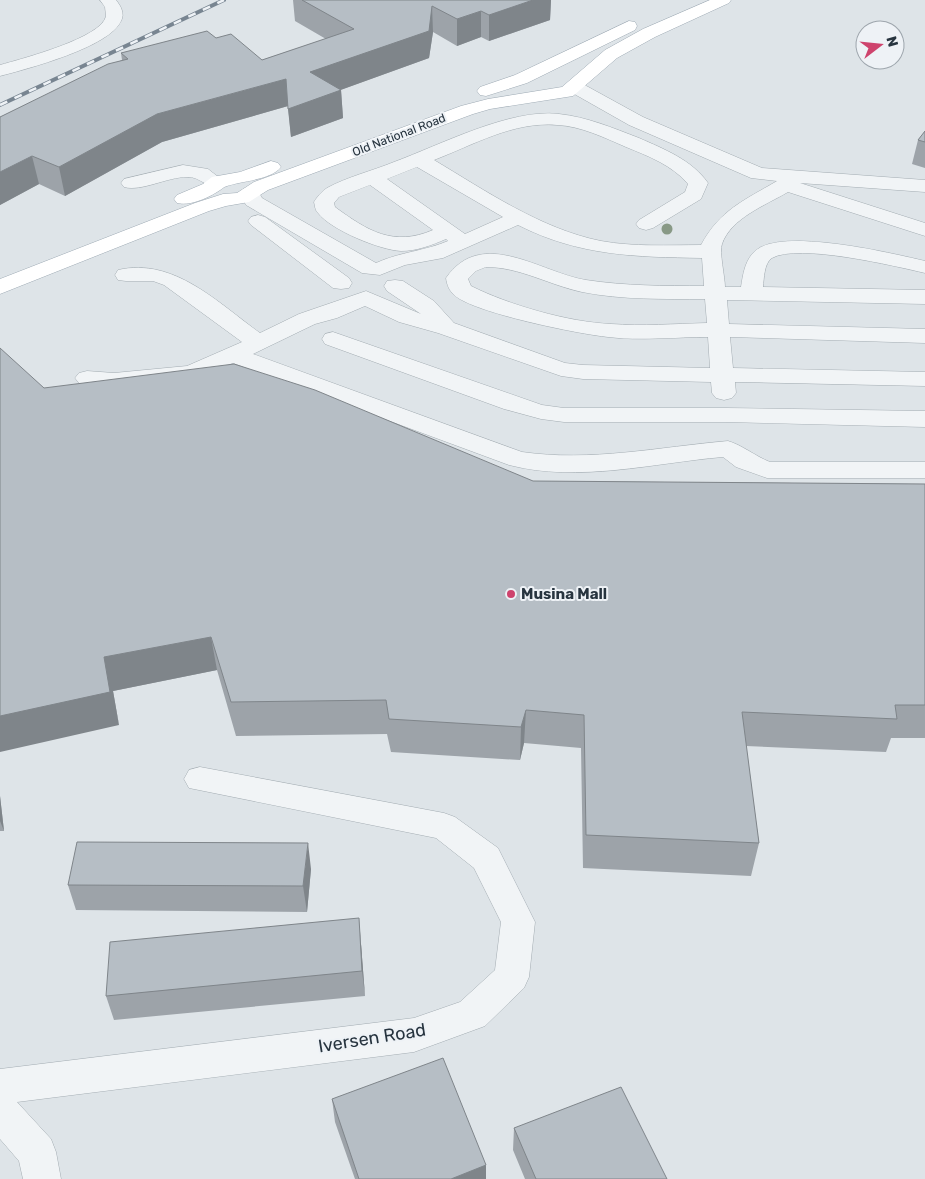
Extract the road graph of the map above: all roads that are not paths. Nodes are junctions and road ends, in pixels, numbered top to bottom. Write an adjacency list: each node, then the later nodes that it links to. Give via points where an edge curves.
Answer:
1 (108, 0): 4 (street, via 115,13 105,32 83,43)
2 (686, 0): 5 (main road, Old National Road)
3 (723, 0): 6 (main road, Old National Road, via 611,54)
4 (0, 71)
5 (528, 75): 6 (main road, Old National Road, via 546,70 568,74 574,79); 7 (main road, via 520,84 530,92); 15 (main road, Old National Road, via 244,177)
6 (575, 86): 7 (main road, Old National Road, via 567,92); 8 (street)
7 (553, 95): 8 (street); 16 (main road, Old National Road, via 467,110)
8 (636, 121): 10 (street)
9 (418, 159): 11 (street); 17 (street); 18 (street, via 509,124 549,119 590,126 672,161 698,183 694,195)
10 (758, 174): 13 (street); 14 (street)
11 (373, 178): 20 (street); 20 (street, via 329,195 324,202 326,210 376,239 392,244 409,245)
12 (131, 183): 15 (street, via 190,171 201,173)
13 (785, 185): 19 (street); 21 (street, via 735,214 724,225 712,245)
14 (925, 186)
15 (221, 190): 16 (main road, Old National Road, via 242,198); 23 (main road, Old National Road); 26 (street); 27 (main road, Old National Road, via 202,207)
16 (250, 192): 25 (street, via 253,201)
17 (520, 217): 20 (street); 21 (street, via 601,247)
18 (646, 224)
19 (925, 230)
20 (456, 236): 25 (street, via 418,271)
21 (712, 252): 28 (street)
22 (925, 267): 29 (street, via 852,252 780,249 763,255 756,265)
23 (0, 269)
24 (126, 276): 37 (street, via 146,274 165,277)
25 (385, 277): 26 (street, via 351,272); 31 (street, via 393,289); 33 (street, via 426,306)
26 (341, 285): 31 (street, via 348,294); 32 (street, via 318,304)
27 (0, 287)
28 (716, 293): 29 (street); 34 (street); 34 (street, via 596,288 493,259 472,264 457,278 458,285 464,290 488,303 580,327 642,332)
29 (751, 294): 30 (street)
30 (925, 297)
31 (364, 299): 32 (street); 33 (street, via 407,317)
32 (308, 318): 37 (street)
33 (446, 328): 39 (street, via 561,369 603,374)
34 (718, 330): 35 (street); 39 (street)
35 (925, 336)
36 (333, 339): 42 (street, via 541,412 564,415)
37 (258, 343): 38 (street)
38 (233, 355): 40 (street, via 191,373 114,380); 44 (street, via 536,463 628,461)
39 (722, 376): 41 (street); 42 (street)
40 (87, 378)
41 (925, 379)
42 (726, 415): 43 (street); 44 (street)
43 (925, 419)
44 (728, 449): 45 (street, via 767,470)
45 (925, 470)
46 (200, 779): 47 (street, Iversen Road, via 444,826 486,858 518,922 512,977 472,1014 414,1035)
47 (0, 1087)
48 (0, 1111): 49 (street, via 37,1152)
49 (42, 1179)

